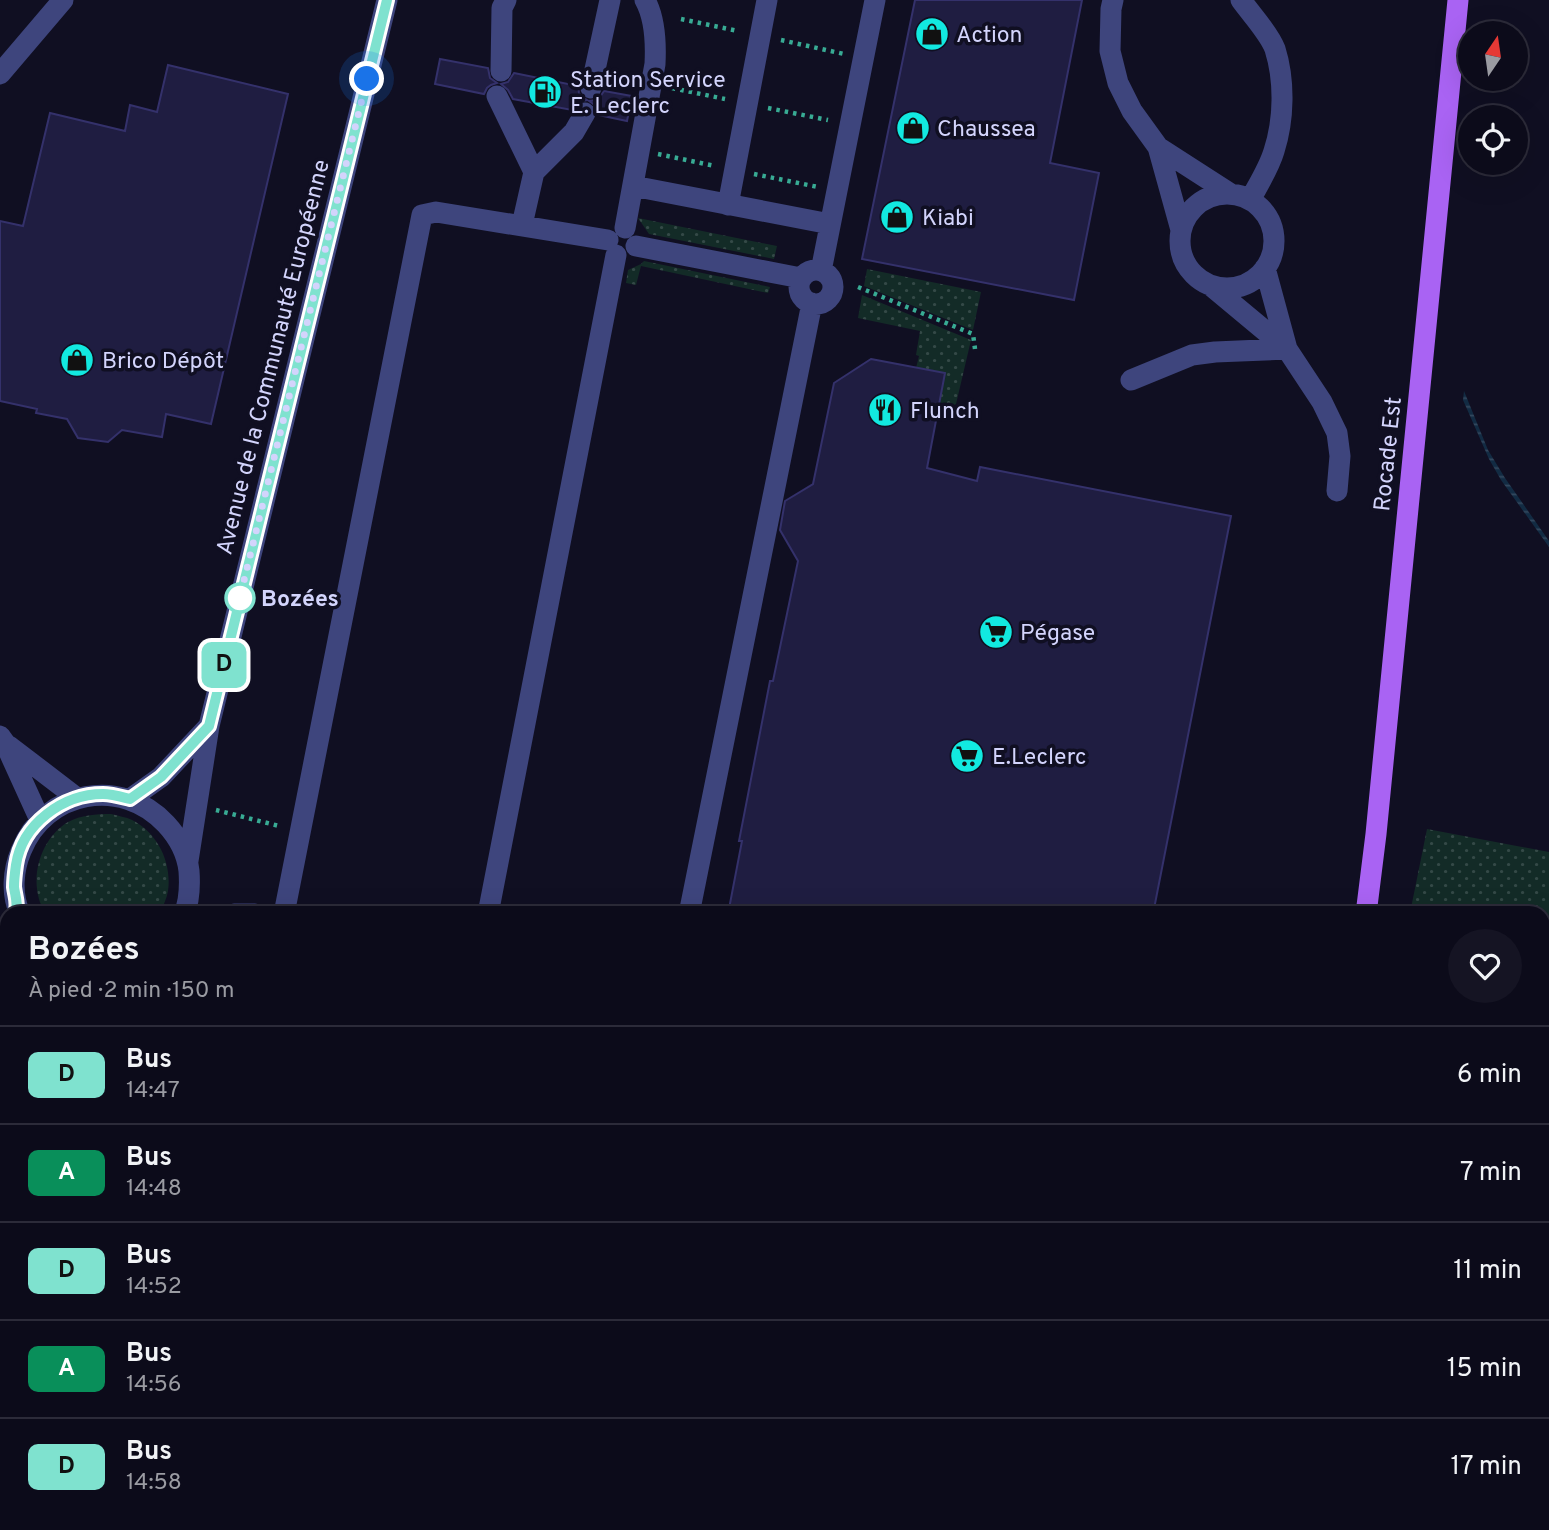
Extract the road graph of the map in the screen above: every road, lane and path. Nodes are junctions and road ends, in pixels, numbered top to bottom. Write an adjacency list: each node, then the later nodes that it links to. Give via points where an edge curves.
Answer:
1 (63, 0): 12 (street)
2 (387, 0): 33 (street, Avenue de la Communauté Européenne)
3 (506, 0): 11 (street)
4 (610, 0): 13 (street)
5 (645, 0): 18 (street, via 656,47 655,64)
6 (767, 0): 20 (street)
7 (875, 0): 21 (street)
8 (1113, 0): 16 (street, via 1110,51 1118,83)
9 (1241, 0): 19 (street, via 1274,47 1281,78 1281,122 1274,153)
10 (1458, 0): 46 (main road, Rocade Est)
11 (501, 71)
12 (0, 74)
13 (591, 88)
14 (497, 96): 17 (street)
15 (585, 113): 17 (street, via 574,132)
16 (1158, 146): 19 (street); 23 (street)
17 (534, 172): 22 (street)
18 (633, 186): 20 (street); 24 (street)
19 (1241, 197): 23 (street, via 1218,195 1205,200 1194,207); 25 (street, via 1261,209 1273,231 1274,244)
20 (728, 205): 21 (street)
21 (830, 224): 26 (street)
22 (522, 225): 24 (street); 39 (street, via 436,212 422,215)
23 (1181, 230): 27 (street, via 1185,263)
24 (621, 242): 26 (street); 44 (street)
25 (1265, 268): 27 (street, via 1234,288); 30 (street)
26 (811, 275): 45 (street, via 799,288 803,298 813,303)
27 (1210, 285): 30 (street)
28 (858, 287): 29 (path, via 972,334)
29 (975, 349)
30 (1287, 349): 31 (street, via 1192,355); 32 (street, via 1337,433)
31 (1131, 380)
32 (1337, 491)
33 (209, 726): 36 (street, Avenue de la Communauté Européenne, via 161,777); 37 (street, Avenue de la Communauté Européenne)
34 (3, 739): 35 (street); 38 (street)
35 (77, 798): 36 (street, via 104,794); 38 (street)
36 (130, 799): 40 (street, via 156,813 176,835)
37 (196, 803): 39 (path); 40 (street, Avenue de la Communauté Européenne)
38 (40, 820): 41 (street, via 25,839 17,861)
39 (301, 830): 43 (street)
40 (188, 861): 42 (street, Avenue de la Communauté Européenne)
41 (17, 906)
42 (186, 906)
43 (286, 906)
44 (489, 906)
45 (691, 906)
46 (1367, 906)

